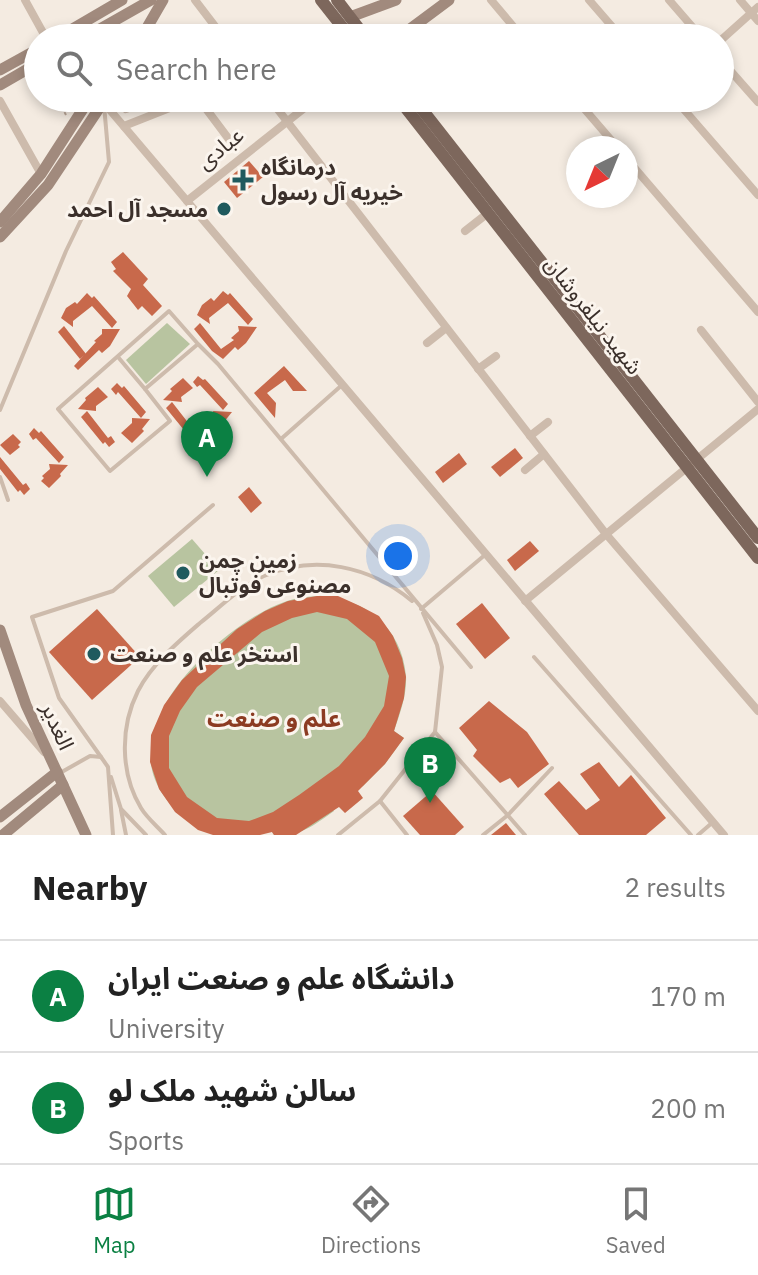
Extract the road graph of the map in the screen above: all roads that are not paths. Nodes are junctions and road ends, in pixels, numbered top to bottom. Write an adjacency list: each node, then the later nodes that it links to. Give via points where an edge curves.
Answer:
1 (25, 0): 17 (street)
2 (151, 0): 19 (main road)
3 (163, 0): 20 (main road)
4 (195, 0): 21 (street)
5 (321, 0): 16 (main road)
6 (337, 0): 16 (main road)
7 (396, 0): 16 (main road)
8 (449, 0): 24 (main road)
9 (491, 0): 25 (street)
10 (589, 0): 26 (street)
11 (669, 0): 27 (street)
12 (740, 0): 14 (street)
13 (117, 1): 18 (main road)
14 (755, 10): 15 (street); 28 (street)
15 (758, 21)
16 (346, 22): 22 (street); 23 (main road)
17 (38, 24)
18 (80, 24)
19 (109, 24)
20 (152, 24)
21 (213, 24)
22 (343, 24)
23 (348, 24)
24 (417, 24)
25 (511, 24)
26 (610, 24)
27 (690, 24)
28 (734, 29)
29 (24, 57): 30 (main road)
30 (0, 70)
31 (24, 71): 33 (main road)
32 (734, 75): 35 (street)
33 (0, 85)
34 (0, 101): 53 (street)
35 (758, 102)
36 (82, 112): 53 (main road)
37 (97, 112): 54 (main road)
38 (106, 112): 73 (lane, via 109,162)
39 (114, 112): 49 (street)
40 (160, 112): 49 (street)
41 (208, 112): 51 (street)
42 (280, 112): 48 (street)
43 (299, 112): 48 (street, عبادی)
44 (409, 112): 57 (main road, شهید نیلفروشان)
45 (424, 112): 78 (main road, شهید نیلفروشان)
46 (587, 112): 50 (street)
47 (686, 112): 55 (street)
48 (287, 121): 56 (street, عبادی); 62 (street)
49 (124, 126): 56 (street)
50 (608, 136)
51 (231, 142)
52 (638, 172): 61 (street)
53 (41, 174): 54 (main road); 58 (main road)
54 (48, 185): 60 (main road)
55 (757, 193)
56 (187, 201): 69 (street)
57 (488, 213): 59 (street); 78 (main road, شهید نیلفروشان)
58 (0, 222)
59 (465, 231)
60 (0, 237)
61 (757, 310)
62 (446, 328): 64 (street); 68 (street)
63 (701, 330): 71 (street)
64 (427, 343)
65 (198, 344): 67 (lane, via 169,311); 70 (lane); 76 (lane)
66 (496, 356): 68 (street)
67 (118, 357): 70 (lane); 70 (lane, via 58,409 110,471 170,421)
68 (478, 369): 75 (street)
69 (343, 385): 76 (lane); 85 (street)
70 (145, 389)
71 (758, 402)
72 (758, 409): 78 (street)
73 (0, 410)
74 (548, 422): 75 (street)
75 (530, 436): 77 (street)
76 (281, 439): 88 (lane)
77 (544, 454): 79 (street); 83 (street)
78 (692, 463): 83 (street); 84 (main road, شهید نیلفروشان); 86 (main road, شهید نیلفروشان)
79 (525, 470)
80 (0, 477): 81 (lane)
81 (8, 500)
82 (213, 505): 95 (lane, via 113,591 32,617 59,698)
83 (606, 534): 87 (street); 93 (street)
84 (758, 538)
85 (486, 554): 87 (street); 88 (lane)
86 (758, 558)
87 (525, 601): 104 (street)
88 (421, 609): 91 (lane); 94 (lane, via 442,667); 110 (lane, via 393,585 356,569 327,564 262,576 187,635 138,691 127,726 126,773 141,809)
89 (0, 630): 96 (main road, الغدیر)
90 (534, 657): 115 (lane)
91 (471, 667)
92 (0, 701): 96 (street)
93 (758, 711)
94 (435, 732): 100 (lane); 102 (lane)
95 (101, 757): 97 (lane); 99 (lane, via 90,756)
96 (49, 758): 99 (main road, الغدیر)
97 (108, 767): 101 (lane); 107 (lane)
98 (552, 768): 102 (lane)
99 (59, 777): 103 (main road); 105 (main road); 106 (main road, الغدیر)
100 (380, 801): 111 (lane); 112 (lane)
101 (121, 809): 108 (lane); 109 (lane)
102 (508, 815): 113 (lane); 114 (lane)
103 (0, 817)
104 (713, 822): 116 (lane); 117 (street)
105 (3, 835)
106 (86, 835)
107 (113, 835)
108 (126, 835)
109 (146, 835)
110 (165, 835)
111 (338, 835)
112 (407, 835)
113 (483, 835)
114 (525, 835)
115 (691, 835)
116 (698, 835)
117 (724, 835)

